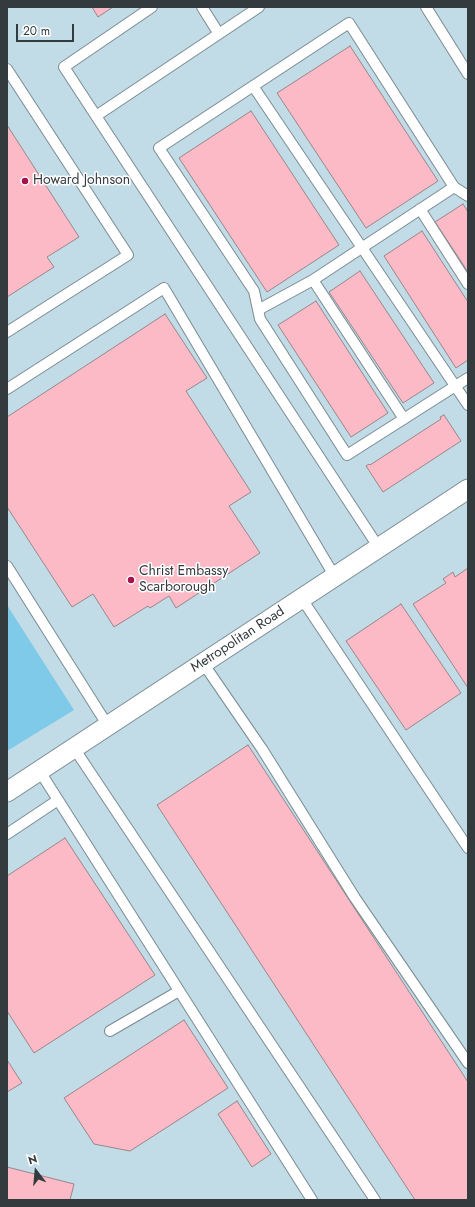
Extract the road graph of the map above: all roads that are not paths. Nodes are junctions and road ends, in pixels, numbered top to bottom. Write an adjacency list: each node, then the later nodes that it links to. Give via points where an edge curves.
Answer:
1 (152, 7): 9 (lane, via 64,67)
2 (202, 7): 5 (lane)
3 (259, 7): 5 (lane)
4 (426, 7): 7 (lane)
5 (219, 34): 9 (lane)
6 (7, 69): 17 (lane, via 128,255)
7 (468, 74)
8 (253, 86): 10 (lane, via 349,23); 13 (lane); 16 (lane, via 159,148 254,292)
9 (96, 116): 24 (lane)
10 (454, 187): 11 (lane); 12 (lane)
11 (468, 196)
12 (420, 210): 13 (lane); 15 (lane)
13 (362, 248): 14 (lane); 19 (lane)
14 (313, 280): 16 (lane); 22 (lane)
15 (468, 284)
16 (258, 310): 22 (lane, via 260,319 347,455)
17 (7, 332)
18 (468, 378): 19 (lane)
19 (456, 386): 21 (lane); 22 (lane)
20 (7, 389): 26 (lane, via 164,288)
21 (468, 405)
22 (404, 419)
23 (468, 489): 24 (street, Metropolitan Road)
24 (378, 548): 26 (street, Metropolitan Road)
25 (7, 566): 29 (lane)
26 (335, 577): 27 (street, Metropolitan Road)
27 (302, 598): 28 (street, Metropolitan Road); 35 (lane)
28 (203, 663): 29 (street, Metropolitan Road); 38 (lane, via 262,749 355,898)
29 (108, 726): 30 (street, Metropolitan Road)
30 (74, 748): 31 (street, Metropolitan Road); 40 (lane)
31 (39, 770): 32 (street, Metropolitan Road); 33 (lane)
32 (7, 792)
33 (58, 800): 34 (lane); 36 (lane)
34 (7, 834)
35 (468, 848)
36 (179, 991): 37 (lane); 39 (lane)
37 (110, 1031)
38 (468, 1063)
39 (312, 1200)
40 (374, 1200)

